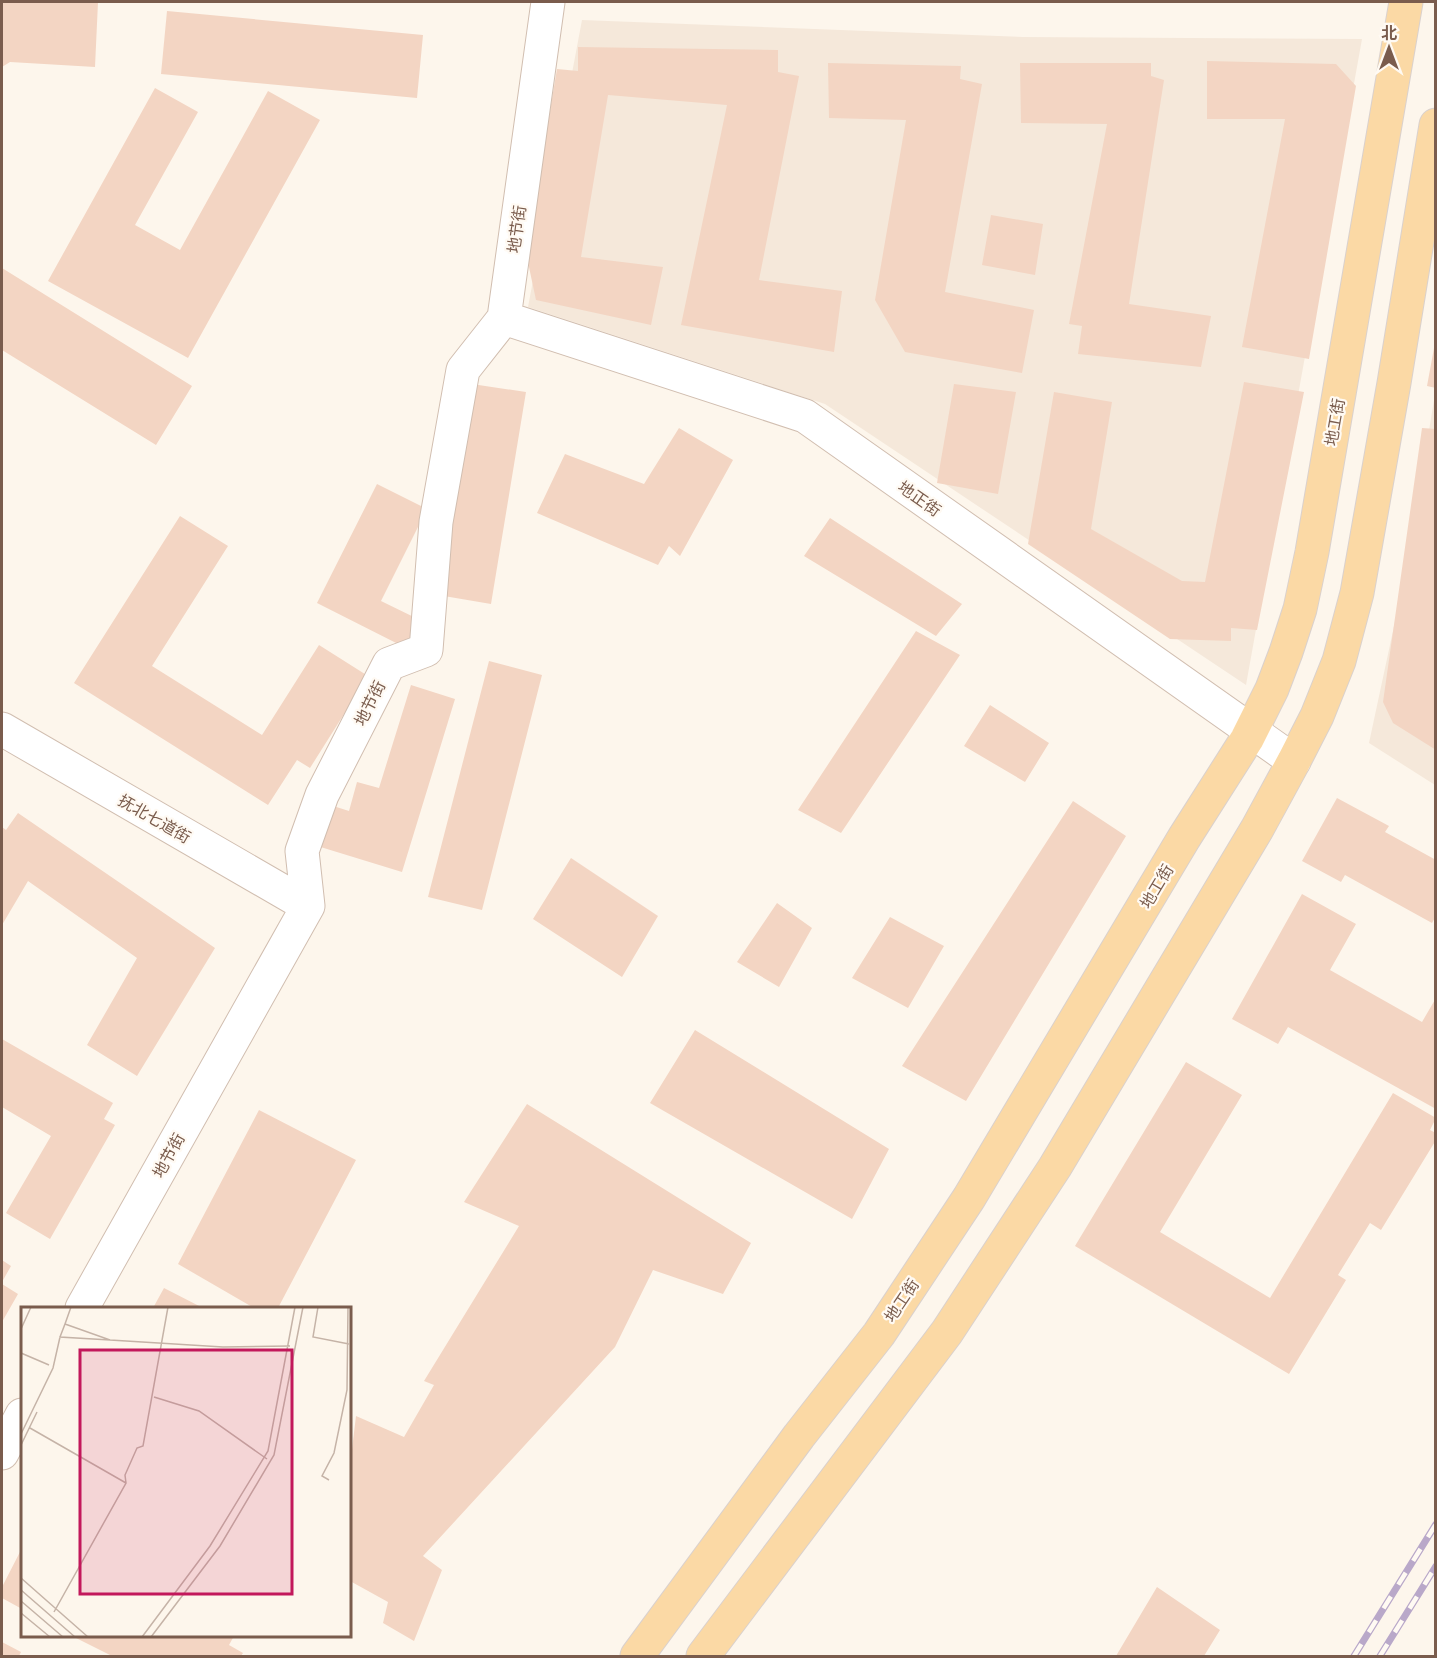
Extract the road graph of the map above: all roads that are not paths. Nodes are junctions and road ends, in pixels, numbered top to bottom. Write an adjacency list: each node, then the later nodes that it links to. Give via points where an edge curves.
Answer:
1 (548, 2): 4 (street, 地节街)
2 (1406, 2): 6 (main road, 地工街, via 1300,609 1272,689)
3 (1436, 125): 7 (main road, via 1357,592 1339,661)
4 (504, 318): 6 (street, 地正街, via 805,416); 8 (street, 地节街, via 463,370 436,522 426,650 389,664 322,795 302,851)
5 (2, 729): 8 (street, 抚北七道街)
6 (1251, 732): 7 (street, 地正街); 12 (main road, 地工街, via 969,1198 879,1334)
7 (1294, 761): 13 (main road, via 1055,1167 947,1332)
8 (308, 906): 9 (street, 地节街)
9 (83, 1307)
10 (21, 1417): 11 (street)
11 (2, 1453)
12 (637, 1656)
13 (703, 1656)

